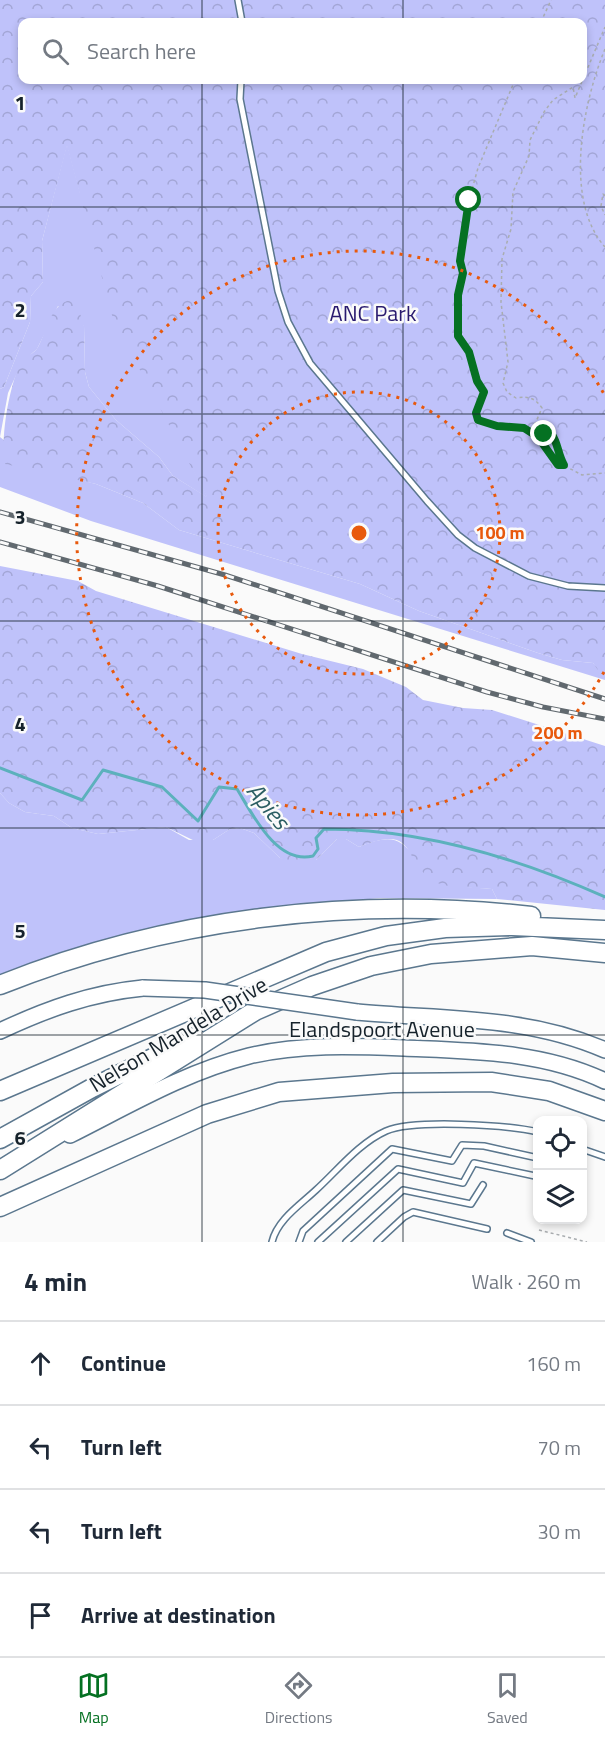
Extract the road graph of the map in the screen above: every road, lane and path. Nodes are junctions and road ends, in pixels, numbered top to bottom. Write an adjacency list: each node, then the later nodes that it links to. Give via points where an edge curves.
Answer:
1 (238, 0): 3 (lane)
2 (551, 0): 4 (path)
3 (241, 18)
4 (543, 18)
5 (605, 27): 7 (path)
6 (605, 49): 13 (path, via 584,121 580,183 587,211)
7 (587, 70)
8 (242, 84): 16 (lane, via 240,99 278,291 288,322 310,363 427,501 475,549 529,576 568,586)
9 (513, 84): 14 (path, via 483,154 469,200 460,261 463,273 458,295 458,336 469,352 484,392 476,413 478,420 524,428 538,437 558,465)
10 (581, 84): 14 (path, via 575,98 573,87 553,100 530,140 529,156 513,192 511,229 502,260 501,302 508,362 503,383 516,398 528,397 543,408 535,423 536,430 552,435)
11 (605, 196): 12 (path, via 601,206)
12 (605, 215)
13 (605, 247)
14 (564, 465): 15 (path, via 582,475)
15 (605, 473)
16 (605, 588)
17 (605, 929): 19 (main road, via 508,913 436,909 274,917 178,932 56,965); 24 (main road, Nelson Mandela Drive, via 445,928 386,936 326,952)
18 (605, 953): 20 (main road, Nelson Mandela Drive, via 532,946 431,954 371,966)
19 (0, 985)
20 (255, 1011): 27 (main road, via 182,1042); 31 (main road, Nelson Mandela Drive)
21 (0, 1031): 22 (main road, Elandspoort Avenue, bridge, via 68,1002 144,988 205,990 357,1012 515,1023)
22 (605, 1050)
23 (605, 1081): 31 (main road, Elandspoort Avenue, via 556,1063 484,1052 355,1047 274,1051 214,1066 174,1083)
24 (0, 1091)
25 (605, 1111): 34 (main road, via 566,1096 505,1083 393,1083 296,1090 226,1107)
26 (533, 1131): 38 (lane, via 420,1125 386,1131 364,1146 287,1217 276,1228)
27 (0, 1139)
28 (587, 1151): 30 (lane)
29 (533, 1157): 39 (lane, via 462,1145 452,1161 392,1149 303,1231)
30 (605, 1157)
31 (0, 1170)
32 (533, 1176): 40 (lane, via 474,1163 463,1183 398,1169)
33 (483, 1185): 41 (lane, via 471,1204 403,1190)
34 (0, 1207)
35 (487, 1229): 42 (lane, via 413,1212)
36 (539, 1230): 44 (path)
37 (507, 1233): 43 (lane)
38 (272, 1242)
39 (299, 1242)
40 (318, 1242)
41 (346, 1242)
42 (377, 1242)
43 (531, 1242)
44 (587, 1242)

